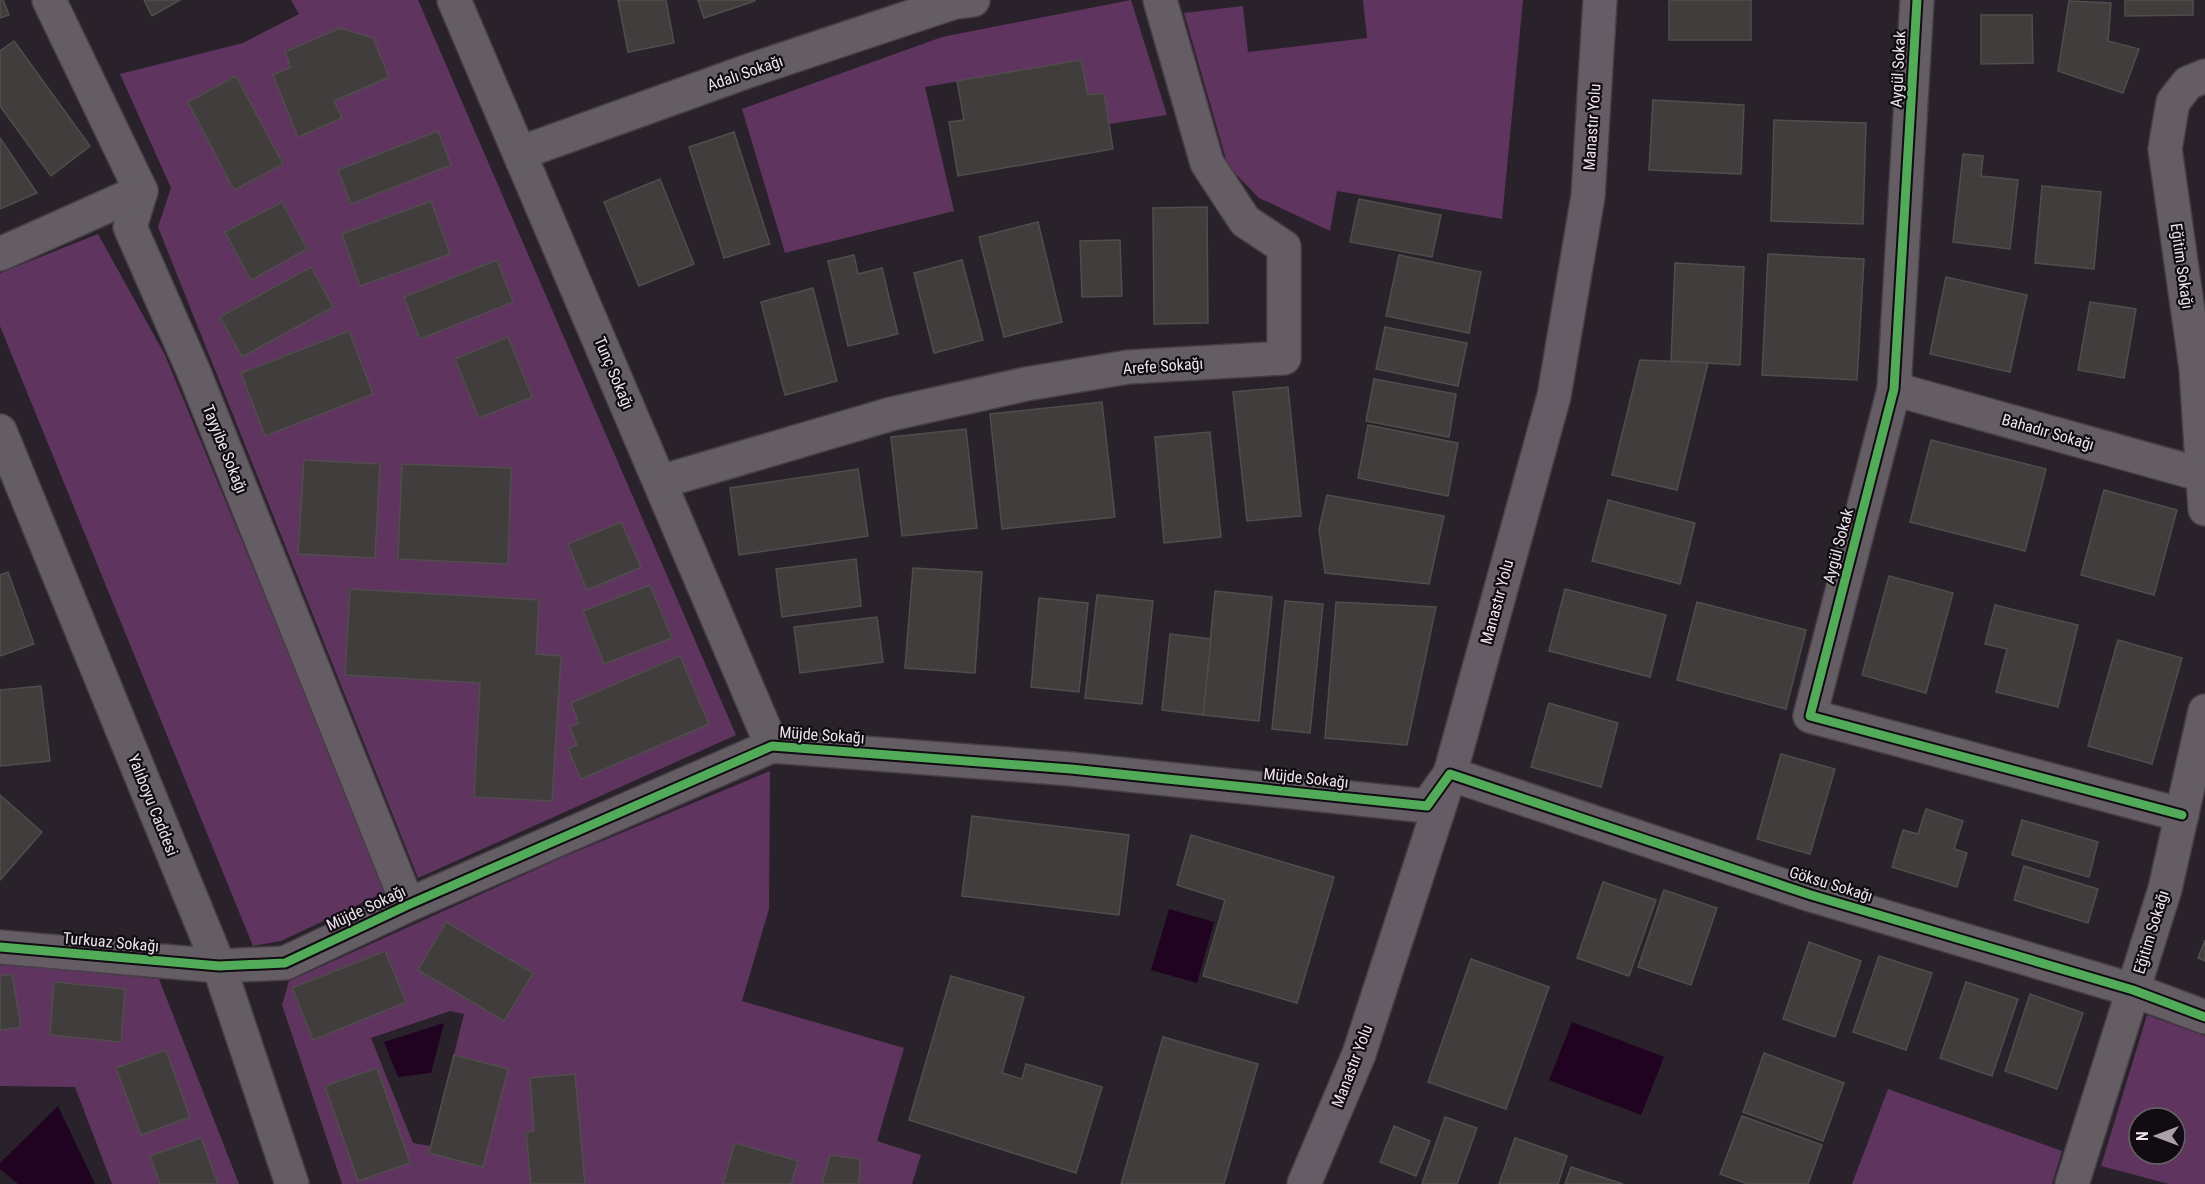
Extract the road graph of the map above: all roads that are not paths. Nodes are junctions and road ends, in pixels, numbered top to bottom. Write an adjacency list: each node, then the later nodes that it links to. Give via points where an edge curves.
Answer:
1 (49, 0): 9 (street)
2 (454, 0): 8 (street, Tunç Sokağı)
3 (1160, 0): 14 (street, Arefe Sokağı, via 1207,163 1245,221 1284,247 1284,358 1128,367 1026,384 891,414)
4 (1600, 0): 18 (main road, Manastır Yolu, via 1588,196 1554,396)
5 (1917, 0): 11 (street, Aygül Sokak)
6 (961, 1): 8 (street, Adalı Sokağı, via 759,67)
7 (2205, 76): 13 (street, Eğitim Sokağı, via 2188,83 2173,102 2165,149 2196,368)
8 (520, 153): 14 (street, Tunç Sokağı)
9 (141, 191): 10 (street); 20 (street, Tayyibe Sokağı, via 130,227 193,370)
10 (0, 254)
11 (1894, 389): 13 (street, Bahadır Sokağı); 19 (street, Aygül Sokak, via 1810,716)
12 (0, 431): 22 (street, Yalıboyu Caddesi)
13 (2203, 475): 15 (street, Eğitim Sokağı)
14 (660, 482): 17 (street, Tunç Sokağı)
15 (2205, 509)
16 (2205, 711): 19 (street, Eğitim Sokağı)
17 (772, 746): 18 (street, Müjde Sokağı, via 1071,769 1427,806); 20 (street, Müjde Sokağı)
18 (1450, 774): 23 (street, Göksu Sokağı, via 1811,895); 27 (main road, Manastır Yolu, via 1359,1054)
19 (2182, 815): 23 (street, Eğitim Sokağı, via 2165,889)
20 (408, 905): 22 (street, Müjde Sokağı, via 285,963)
21 (0, 946): 22 (street, Turkuaz Sokağı)
22 (219, 966): 26 (street, Yalıboyu Caddesi)
23 (2133, 990): 24 (street, Göksu Sokağı); 25 (street, Eğitim Sokağı)
24 (2205, 1017)
25 (2079, 1182)
26 (292, 1184)
27 (1304, 1184)

